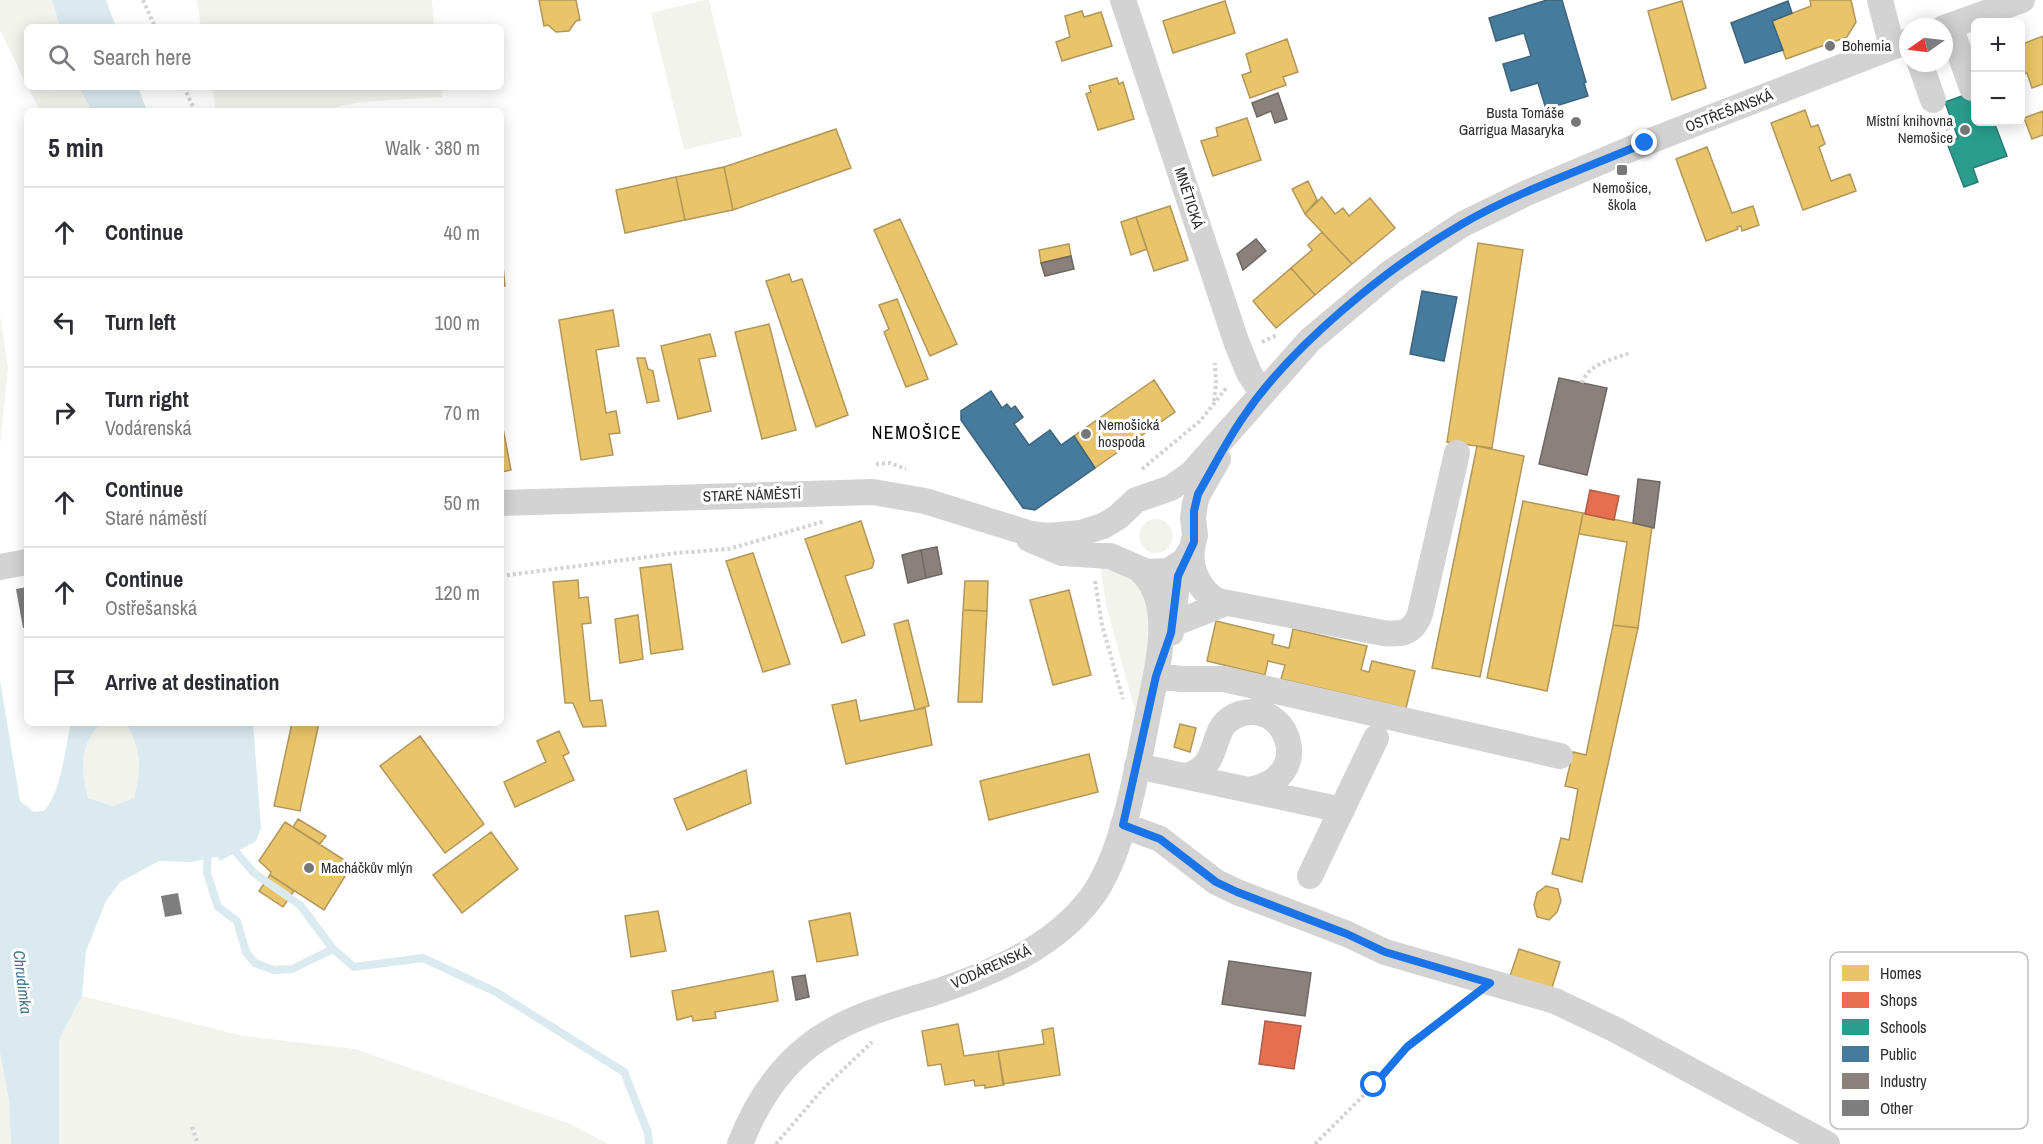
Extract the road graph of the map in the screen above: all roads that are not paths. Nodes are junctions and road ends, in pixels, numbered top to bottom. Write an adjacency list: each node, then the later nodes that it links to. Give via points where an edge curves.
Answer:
1 (1123, 0): 11 (street, MNĚTICKÁ, via 1236,340)
2 (1880, 0): 5 (street)
3 (2022, 0): 4 (street)
4 (1953, 25)
5 (1899, 42)
6 (1953, 42): 9 (street)
7 (1899, 44): 11 (street, OSTŘEŠANSKÁ, via 1645,143 1463,224 1401,265 1350,306 1310,340)
8 (1923, 72): 10 (street)
9 (1971, 86)
10 (1933, 100)
11 (1262, 393): 12 (street, STARÉ NÁMĚSTÍ)
12 (1244, 415): 14 (street, STARÉ NÁMĚSTÍ, via 1181,483); 18 (street, STARÉ NÁMĚSTÍ, via 1198,494)
13 (1457, 453): 22 (street, via 1420,614 1407,632 1383,633)
14 (1147, 496): 16 (street, STARÉ NÁMĚSTÍ); 18 (street, via 1159,495 1177,502 1190,516)
15 (504, 503): 17 (street, STARÉ NÁMĚSTÍ, via 873,492 925,501)
16 (1123, 512): 17 (street, STARÉ NÁMĚSTÍ, via 1090,531 1059,535 1040,536); 21 (street, via 1118,545 1124,557)
17 (998, 525): 21 (street, STARÉ NÁMĚSTÍ, via 1062,553 1117,558)
18 (1192, 544): 21 (street, STARÉ NÁMĚSTÍ, via 1180,565 1168,571 1154,573); 22 (street, via 1194,570 1203,591); 23 (street, VODÁRENSKÁ, via 1178,576)
19 (24, 563): 20 (street)
20 (0, 567)
21 (1137, 568): 24 (street, VODÁRENSKÁ, via 1151,582 1160,609)
22 (1226, 603): 23 (street)
23 (1173, 624): 24 (street, VODÁRENSKÁ)
24 (1156, 676): 26 (street, via 1224,679); 27 (street, VODÁRENSKÁ)
25 (1376, 738): 30 (street)
26 (1560, 756)
27 (1137, 766): 28 (street); 31 (street, VODÁRENSKÁ)
28 (1186, 776): 29 (street); 29 (street, via 1206,766 1225,723 1240,714 1258,713 1281,727 1289,755 1276,780)
29 (1249, 790): 30 (street)
30 (1342, 810): 32 (street)
31 (1123, 825): 33 (street, VODÁRENSKÁ, via 1098,887 1063,928 1020,957 863,1015 810,1045 772,1084); 34 (street, via 1160,839 1216,882 1237,892 1385,952 1555,1001)
32 (1310, 876)
33 (740, 1144)
34 (1827, 1144)

